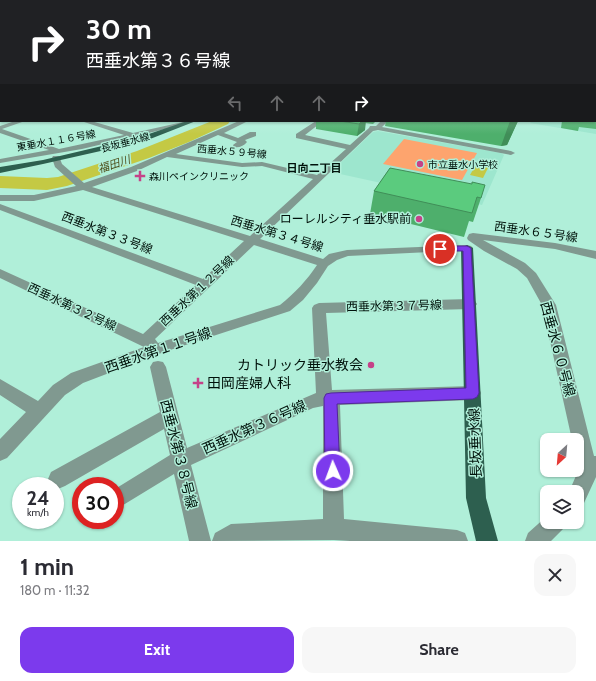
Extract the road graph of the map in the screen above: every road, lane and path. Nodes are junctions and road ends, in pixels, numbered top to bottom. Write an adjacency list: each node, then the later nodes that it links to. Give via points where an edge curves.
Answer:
1 (19, 122): 9 (street)
2 (87, 122): 12 (street)
3 (190, 122): 12 (street, 東垂水１１６号線); 15 (main road, 長坂垂水線, via 142,139)
4 (243, 122): 10 (street)
5 (319, 122): 13 (street, via 299,136)
6 (384, 122): 8 (street, 西垂水第１２号線)
7 (365, 126): 8 (street)
8 (377, 128): 13 (street, 西垂水第１２号線, via 371,130); 14 (street)
9 (0, 129): 15 (street)
10 (219, 133): 11 (street, via 238,142); 16 (street)
11 (253, 134)
12 (132, 135): 15 (street, 東垂水１１６号線)
13 (352, 148): 20 (street, 西垂水第１２号線)
14 (511, 153)
15 (56, 154): 17 (street, 東垂水１１６号線); 18 (main road, 長坂垂水線); 19 (main road, 長坂垂水線, via 43,162); 21 (street, via 58,166)
16 (167, 155): 20 (street, 西垂水５９号線, via 242,165 262,164); 21 (street)
17 (0, 161)
18 (0, 166)
19 (0, 170)
20 (319, 178): 23 (street, 西垂水第１２号線)
21 (82, 186): 22 (street, via 53,195); 23 (street, 西垂水第３４号線)
22 (0, 204): 28 (street, 西垂水第３３号線)
23 (250, 241): 26 (street, 西垂水第３４号線); 28 (street, 西垂水第１２号線)
24 (470, 241): 25 (street, 西垂水６５号線, via 555,246); 26 (street, 西垂水第３４号線, via 347,253); 29 (main road, 長坂垂水線); 40 (street, 西垂水６０号線, via 522,266 543,293 549,305)
25 (596, 255)
26 (324, 263): 31 (street, 西垂水第１１号線, via 303,292 285,308)
27 (0, 273): 30 (street, 西垂水第３２号線)
28 (204, 284): 30 (street, 西垂水第１２号線)
29 (470, 304): 34 (main road, 長坂垂水線); 35 (street, 西垂水第３７号線, via 319,308)
30 (144, 341): 31 (street, 西垂水第３２号線)
31 (159, 348): 36 (street, 西垂水第１１号線, via 77,378 59,390)
32 (158, 367): 37 (street, 西垂水第３８号線)
33 (0, 386): 36 (street)
34 (473, 393): 35 (street, 西垂水第３６号線); 49 (main road, 長坂垂水線, via 476,498)
35 (327, 398): 39 (street, 西垂水第３６号線, via 310,402); 44 (street)
36 (39, 411): 38 (street, 西垂水第１１号線)
37 (170, 416): 39 (street, 西垂水第３８号線); 41 (street)
38 (0, 452)
39 (180, 460): 43 (street, 西垂水第３６号線); 46 (street, 西垂水第３８号線)
40 (592, 468): 42 (street)
41 (62, 477)
42 (583, 485)
43 (124, 494)
44 (334, 529): 47 (street, via 231,535); 48 (street)
45 (549, 529): 50 (street)
46 (200, 541)
47 (223, 541)
48 (457, 541)
49 (486, 541)
50 (536, 541)

